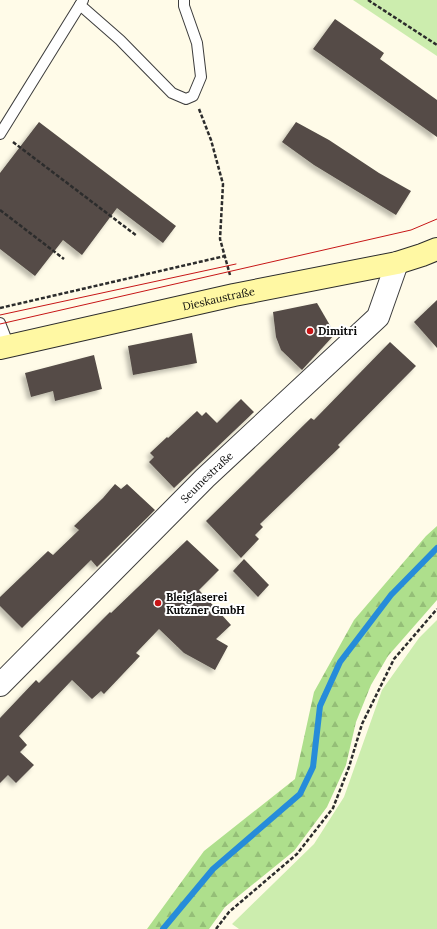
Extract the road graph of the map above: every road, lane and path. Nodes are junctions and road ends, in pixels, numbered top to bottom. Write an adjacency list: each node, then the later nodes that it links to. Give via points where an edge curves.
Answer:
1 (184, 0): 5 (lane, via 197,43 201,77)
2 (368, 0): 4 (path)
3 (82, 2): 5 (lane, via 172,93 186,99); 6 (lane)
4 (437, 45)
5 (193, 96): 10 (path, via 211,140 223,184 220,239)
6 (0, 134): 8 (path)
7 (0, 210): 11 (path)
8 (137, 236)
9 (437, 248): 12 (main road, Dieskaustraße)
10 (225, 256): 13 (path); 14 (path)
11 (64, 259)
12 (397, 263): 16 (main road, Dieskaustraße, via 234,295); 18 (street, Seumestraße, via 378,318 205,478)
13 (230, 275)
14 (0, 308)
15 (0, 323): 16 (lane)
16 (4, 347)
17 (437, 609): 19 (path, via 394,659 362,724 333,808 297,854 229,912)
18 (0, 685)
19 (216, 929)

